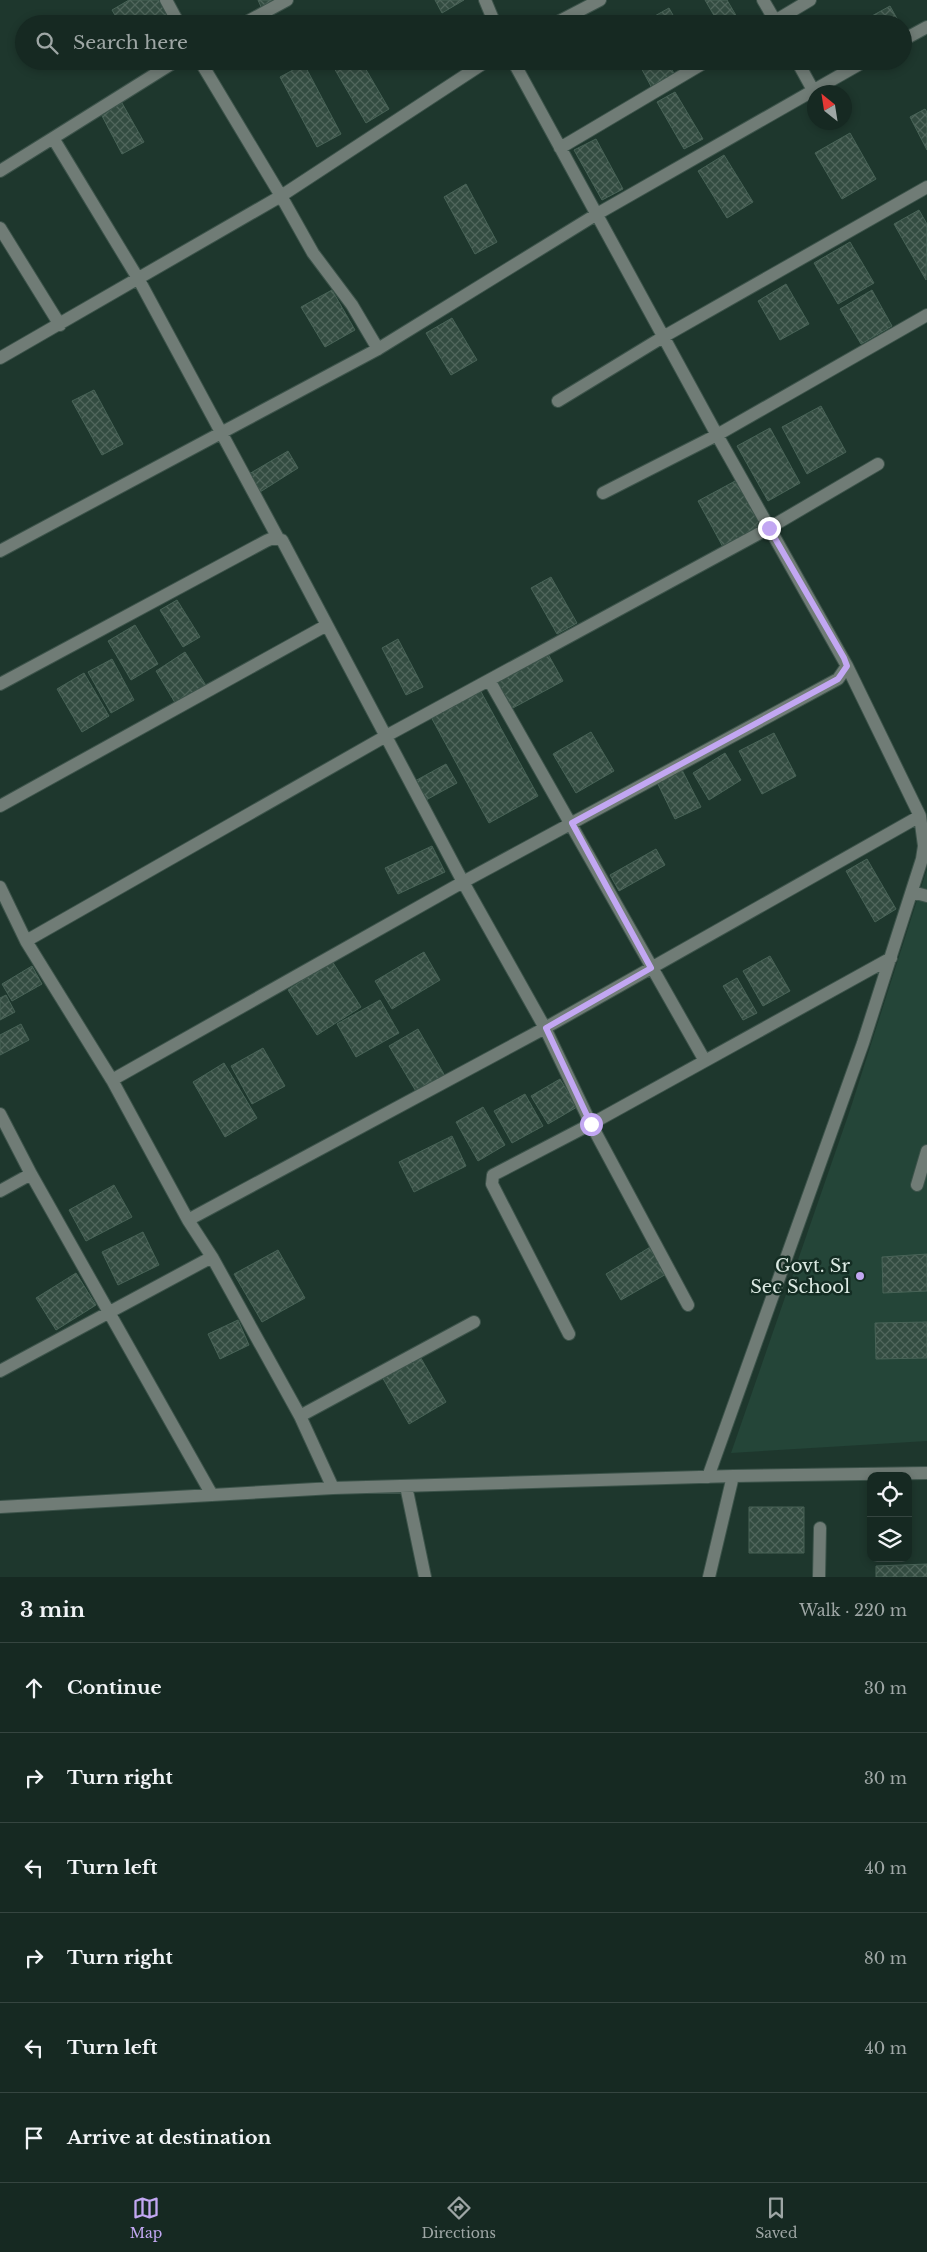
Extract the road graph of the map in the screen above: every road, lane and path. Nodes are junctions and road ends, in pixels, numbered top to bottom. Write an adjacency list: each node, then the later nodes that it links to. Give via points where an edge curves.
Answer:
1 (166, 0): 7 (street)
2 (287, 0): 8 (street)
3 (485, 0): 9 (street)
4 (600, 0): 10 (street)
5 (763, 0): 11 (street)
6 (810, 0): 12 (street)
7 (174, 15)
8 (260, 15)
9 (492, 15)
10 (571, 15)
11 (770, 15)
12 (787, 15)
13 (927, 27): 14 (street)
14 (912, 35)
15 (162, 70): 25 (street)
16 (205, 70): 29 (street)
17 (473, 70): 29 (street)
18 (518, 70): 26 (street)
19 (692, 70): 26 (street)
20 (802, 70): 22 (street)
21 (849, 70): 23 (street)
22 (810, 85)
23 (822, 85)
24 (807, 93): 30 (street)
25 (53, 138): 27 (street); 32 (street)
26 (560, 148): 30 (street)
27 (0, 171)
28 (927, 188): 35 (street)
29 (282, 196): 32 (street); 36 (street, via 313,253 352,305)
30 (597, 214): 35 (street); 36 (street)
31 (0, 228): 34 (street)
32 (139, 280): 34 (street); 39 (street)
33 (927, 315): 40 (street)
34 (60, 325): 37 (street)
35 (663, 337): 38 (street); 40 (street)
36 (378, 350): 39 (street)
37 (0, 358)
38 (558, 401)
39 (221, 431): 44 (street); 45 (street)
40 (717, 435): 42 (street); 43 (street)
41 (878, 464): 43 (street)
42 (603, 493)
43 (769, 528): 47 (street); 48 (street)
44 (278, 538): 46 (street, via 288,549); 49 (street, via 266,541)
45 (0, 551)
46 (327, 625): 50 (street); 51 (street)
47 (847, 666): 52 (street); 53 (street, via 838,679)
48 (489, 680): 50 (street); 53 (street)
49 (0, 684)
50 (386, 736): 54 (street); 58 (street)
51 (0, 806)
52 (920, 816): 56 (street, via 924,846); 60 (street)
53 (572, 823): 54 (street); 60 (street)
54 (463, 882): 61 (street); 63 (street)
55 (0, 887): 58 (street)
56 (912, 892): 57 (street); 59 (street)
57 (927, 896)
58 (26, 941): 63 (street)
59 (891, 958): 62 (street); 80 (street)
60 (651, 968): 61 (street); 62 (street)
61 (546, 1028): 65 (street); 70 (street)
62 (705, 1061): 65 (street)
63 (112, 1080): 70 (street)
64 (0, 1114): 67 (street)
65 (591, 1124): 72 (street); 75 (street, via 493,1175 491,1179 537,1276)
66 (927, 1151): 68 (street)
67 (31, 1174): 69 (street); 73 (street)
68 (917, 1185)
69 (0, 1192)
70 (188, 1220): 71 (street)
71 (212, 1257): 73 (street); 77 (street)
72 (688, 1305)
73 (109, 1312): 76 (street); 83 (street)
74 (474, 1322): 77 (street)
75 (569, 1334)
76 (0, 1372)
77 (300, 1416): 82 (street)
78 (927, 1472): 79 (street)
79 (733, 1476): 80 (street); 87 (street)
80 (708, 1477): 81 (street)
81 (406, 1486): 82 (street); 86 (street)
82 (333, 1488): 83 (street)
83 (212, 1495): 84 (street)
84 (0, 1506)
85 (820, 1528): 88 (street)
86 (425, 1577)
87 (710, 1577)
88 (819, 1577)

